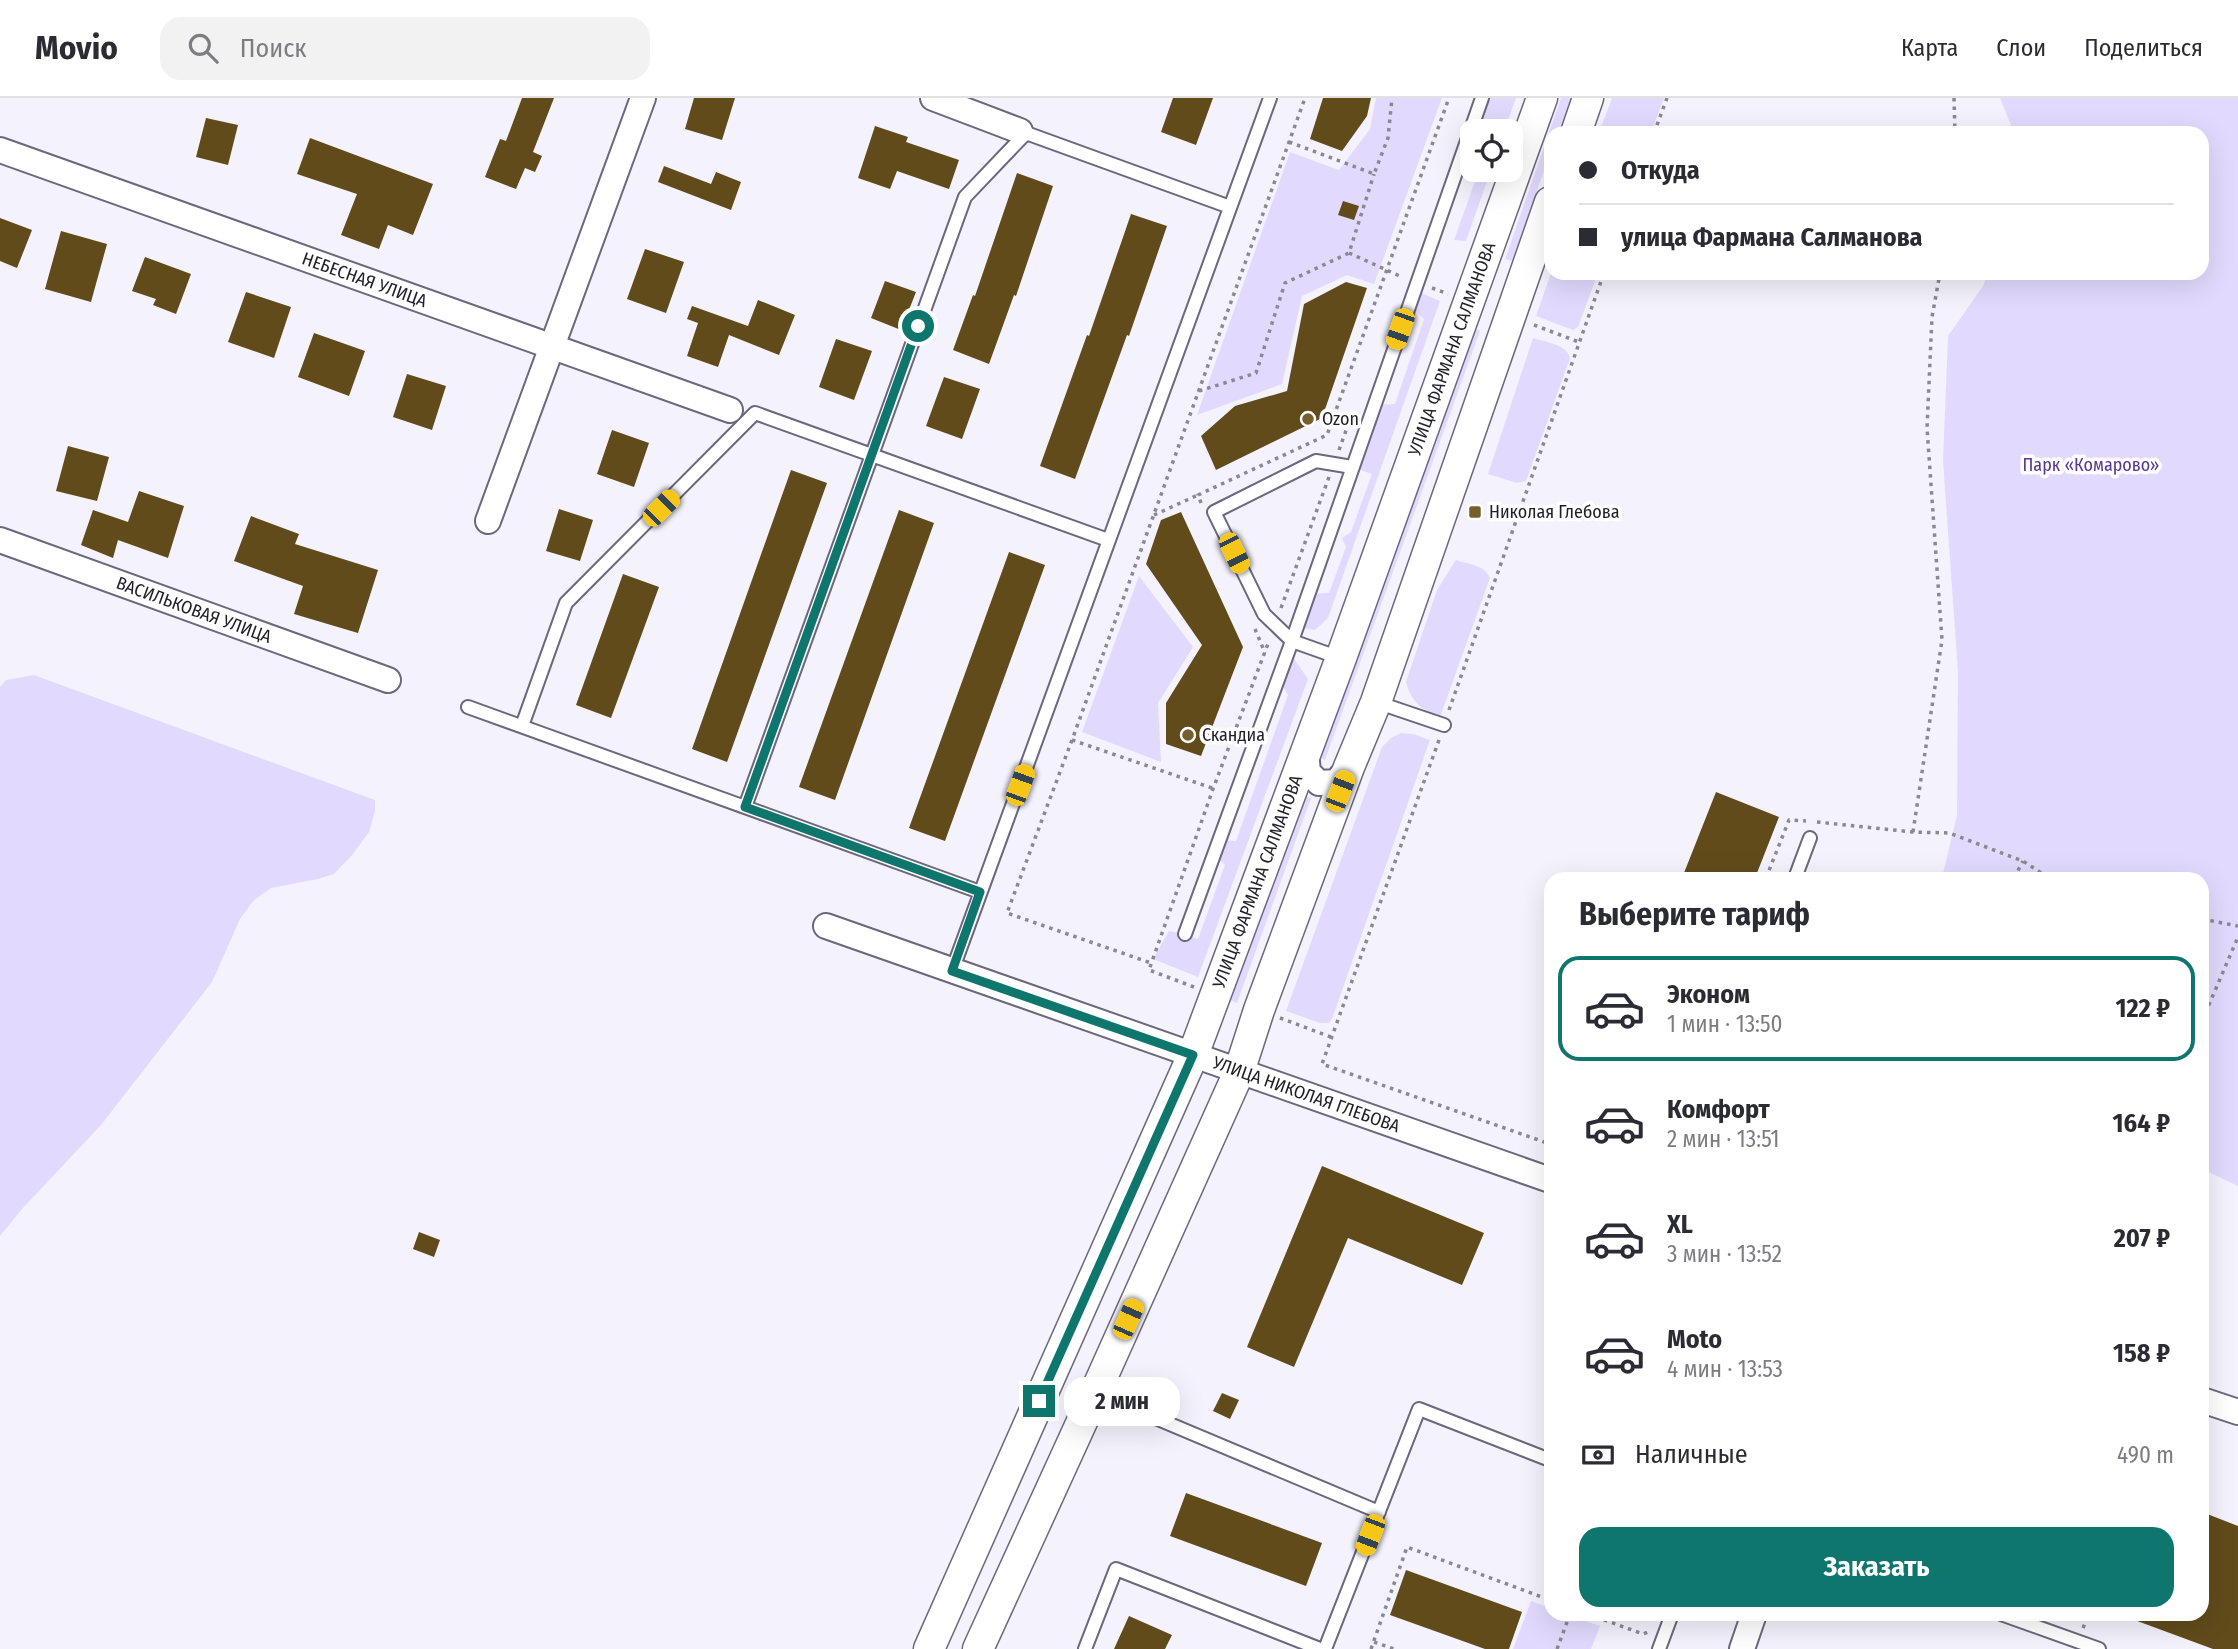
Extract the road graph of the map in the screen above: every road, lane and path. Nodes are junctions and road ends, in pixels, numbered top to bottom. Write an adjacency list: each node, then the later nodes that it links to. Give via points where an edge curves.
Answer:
1 (643, 98): 28 (street)
2 (933, 98): 15 (street)
3 (1270, 98): 19 (lane)
4 (1305, 98): 16 (path)
5 (1392, 98): 18 (path, via 1388,138)
6 (1449, 98): 22 (path)
7 (1482, 98): 32 (lane)
8 (1542, 98): 41 (street, УЛИЦА ФАРМАНА САЛМАНОВА)
9 (1588, 98): 12 (street)
10 (1667, 98): 13 (path)
11 (1954, 98): 14 (path)
12 (1578, 126)
13 (1657, 126)
14 (1955, 126)
15 (1023, 132): 19 (lane); 31 (lane, via 965,197)
16 (1289, 142): 18 (path); 29 (path)
17 (0, 150): 28 (street, НЕБЕСНАЯ УЛИЦА)
18 (1374, 174): 21 (path)
19 (1230, 207): 38 (lane)
20 (1544, 219): 43 (street)
21 (1349, 253): 22 (path); 29 (path, via 1285,283 1256,373)
22 (1387, 271): 23 (path); 33 (path, via 1327,435)
23 (1402, 276)
24 (1601, 280): 27 (path)
25 (1939, 280): 52 (path, via 1932,317 1927,428 1941,640)
26 (1524, 322): 27 (path)
27 (1579, 342): 45 (path)
28 (552, 346): 30 (street, НЕБЕСНАЯ УЛИЦА); 36 (street)
29 (1199, 391): 35 (path)
30 (730, 410)
31 (872, 455): 38 (lane); 46 (lane, via 755,413 566,603); 51 (lane)
32 (1352, 467): 40 (lane); 40 (lane, via 1316,461 1214,512 1264,614)
33 (1198, 495): 34 (path); 35 (path)
34 (1203, 508)
35 (1154, 515): 47 (path)
36 (488, 521)
37 (0, 540): 42 (street, ВАСИЛЬКОВАЯ УЛИЦА)
38 (1108, 540): 59 (lane)
39 (1255, 629): 50 (path, via 1265,653)
40 (1292, 641): 41 (lane); 63 (lane)
41 (1341, 658): 48 (street, УЛИЦА ФАРМАНА САЛМАНОВА)
42 (388, 680)
43 (1376, 702): 45 (lane); 49 (street)
44 (468, 706): 46 (lane)
45 (1444, 725): 70 (path)
46 (522, 726): 51 (lane)
47 (1072, 740): 50 (path); 65 (path, via 1007,913)
48 (1306, 751): 49 (street, via 1308,772 1319,783 1336,782); 71 (street, УЛИЦА ФАРМАНА САЛМАНОВА)
49 (1349, 767): 72 (street)
50 (1213, 789): 65 (path)
51 (745, 807): 59 (lane)
52 (1913, 832): 54 (path, via 1949,833); 55 (path, via 1789,820)
53 (1810, 838): 56 (lane)
54 (2024, 860): 57 (path); 58 (path)
55 (1768, 872)
56 (1797, 872)
57 (2017, 872)
58 (2041, 872)
59 (980, 892): 66 (lane)
60 (2209, 920): 62 (path)
61 (826, 926): 66 (street, УЛИЦА НИКОЛАЯ ГЛЕБОВА)
62 (2238, 926)
63 (1185, 934)
64 (2238, 937): 68 (path)
65 (1151, 963): 67 (path, via 1149,970)
66 (952, 971): 71 (street, УЛИЦА НИКОЛАЯ ГЛЕБОВА)
67 (1196, 988)
68 (2209, 1005)
69 (1268, 1013): 70 (path)
70 (1331, 1037): 73 (path, via 1322,1064)
71 (1193, 1055): 72 (street, УЛИЦА НИКОЛАЯ ГЛЕБОВА); 88 (street, УЛИЦА ФАРМАНА САЛМАНОВА)
72 (1238, 1072): 74 (street, УЛИЦА НИКОЛАЯ ГЛЕБОВА); 75 (street)
73 (1544, 1142)
74 (1544, 1178)
75 (1096, 1393): 79 (lane); 89 (street)
76 (2209, 1402): 77 (street)
77 (2238, 1412)
78 (1544, 1458): 79 (lane, via 1419,1409)
79 (1379, 1512): 91 (lane)
80 (1544, 1598): 87 (path, via 1407,1547)
81 (1567, 1621): 94 (path)
82 (1607, 1621): 83 (path, via 1643,1634)
83 (1666, 1621)
84 (1669, 1621): 95 (lane)
85 (1752, 1621): 96 (street)
86 (2021, 1621): 97 (lane)
87 (1374, 1642): 92 (path); 93 (path)
88 (929, 1649)
89 (978, 1649)
90 (1085, 1649): 91 (lane, via 1116,1569)
91 (1323, 1649)
92 (1371, 1649)
93 (1394, 1649)
94 (1557, 1649)
95 (1659, 1649)
96 (1742, 1649)
97 (2099, 1649)

